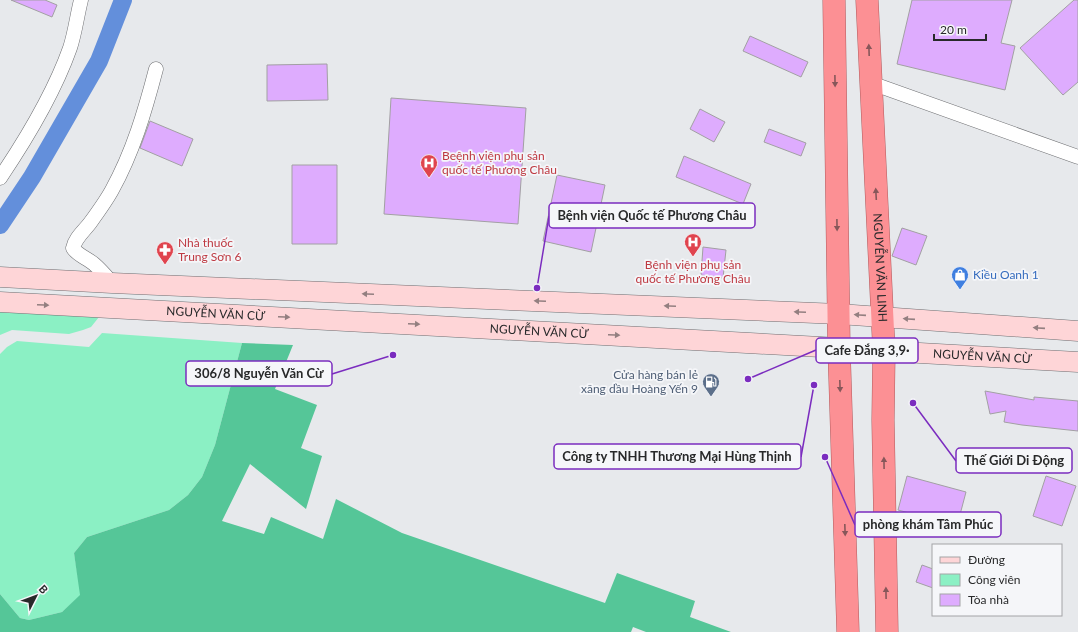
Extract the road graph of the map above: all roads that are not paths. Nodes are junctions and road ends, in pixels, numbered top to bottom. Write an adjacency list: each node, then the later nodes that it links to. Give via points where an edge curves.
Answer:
1 (81, 0): 7 (street, via 70,47 59,75 41,111)
2 (834, 0): 12 (highway, one-way to 12)
3 (867, 0): 5 (highway, NGUYỄN VĂN LINH, one-way to 3)
4 (156, 69): 9 (street, via 130,152 112,190 73,248 100,269)
5 (871, 84): 6 (street); 14 (highway, NGUYỄN VĂN LINH, one-way to 5)
6 (1078, 157)
7 (0, 178)
8 (6, 278): 9 (main road, NGUYỄN VĂN CỪ)
9 (112, 283): 10 (main road, NGUYỄN VĂN CỪ)
10 (257, 289): 12 (main road, NGUYỄN VĂN CỪ, one-way to 10); 13 (main road)
11 (2, 303): 13 (main road, NGUYỄN VĂN CỪ, one-way to 13)
12 (839, 314): 14 (main road, NGUYỄN VĂN CỪ, one-way to 12); 16 (highway)
13 (256, 316): 16 (main road, NGUYỄN VĂN CỪ, one-way to 16)
14 (882, 317): 15 (main road, NGUYỄN VĂN CỪ, one-way to 14); 17 (highway, NGUYỄN VĂN LINH)
15 (1078, 331)
16 (839, 348): 17 (main road, NGUYỄN VĂN CỪ); 19 (highway, one-way to 19)
17 (884, 351): 18 (main road, NGUYỄN VĂN CỪ); 20 (highway, NGUYỄN VĂN LINH, one-way to 17)
18 (1078, 362)
19 (848, 632)
20 (887, 632)

